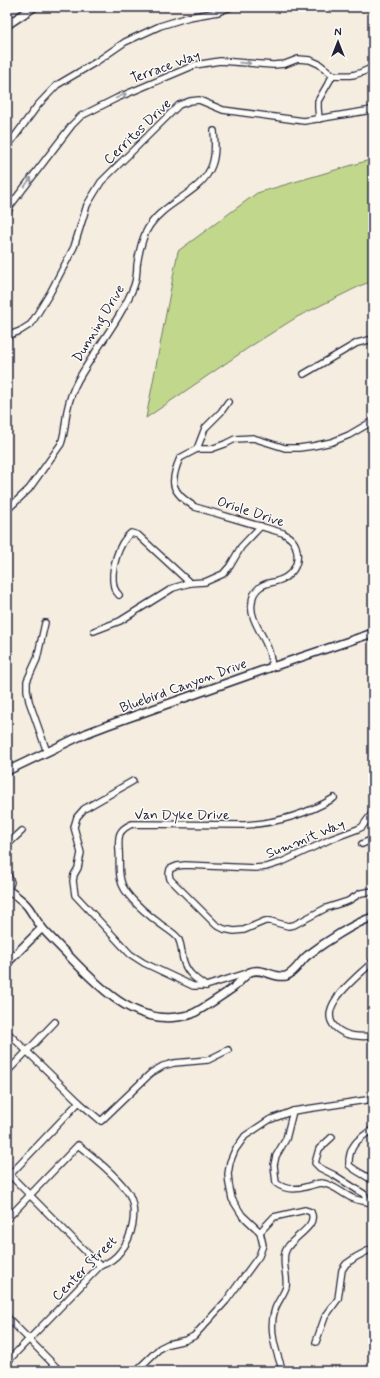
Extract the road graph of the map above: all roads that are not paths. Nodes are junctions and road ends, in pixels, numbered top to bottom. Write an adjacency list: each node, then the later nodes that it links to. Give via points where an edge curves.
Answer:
1 (34, 7): 3 (street)
2 (231, 7): 9 (street, via 160,26 125,42 57,85 38,104)
3 (7, 25)
4 (373, 67): 5 (street, via 350,76)
5 (333, 75): 7 (street, via 318,101); 10 (street, Terrace Way, one-way to 5, via 10,206 81,116 140,87 196,65 220,61 273,65 298,59 310,60)
6 (373, 109): 7 (street, Cerritos Drive)
7 (319, 119): 11 (street, Cerritos Drive, via 304,121 223,110 199,100 179,105 101,182 87,205 74,247 50,293 31,324)
8 (214, 131): 17 (street, Dunning Drive, via 215,152 213,164 207,174 201,182 149,225 138,261 135,284 127,304 78,381 67,412 61,444 29,489)
9 (7, 146)
10 (7, 215)
11 (7, 336)
12 (373, 339): 13 (street, via 357,343)
13 (304, 374)
14 (228, 402): 16 (street, via 205,428)
15 (373, 421): 16 (street, via 349,435 313,446 285,448 253,438 236,439 211,449)
16 (197, 449): 18 (street, Oriole Drive, via 180,458 174,471 173,482 176,492 195,506)
17 (7, 510)
18 (261, 526): 19 (street, via 241,547 223,574 205,582); 24 (street, Oriole Drive, via 292,538 298,556 296,566 287,577 267,583 253,596 253,616 268,648)
19 (190, 583): 20 (street, via 138,535 131,534 125,538 116,557 114,588); 22 (street, via 173,588 120,621)
20 (119, 595)
21 (45, 623): 25 (street, via 37,659 27,681 27,690)
22 (94, 631)
23 (373, 633): 24 (street, Bluebird Canyon Drive)
24 (272, 667): 25 (street, Bluebird Canyon Drive, via 87,733)
25 (47, 752): 26 (street, Bluebird Canyon Drive)
26 (7, 771)
27 (133, 781): 42 (street, via 84,809 77,817 74,827 80,853 73,881 75,895 130,954 193,986)
28 (334, 798): 42 (street, Van Dyke Drive, via 296,815 257,824 132,824 119,834 120,871 124,889 158,923 177,937 189,972)
29 (373, 812): 36 (street, Summit Way, via 358,830 331,839 274,865 255,868 185,864 170,869 169,874 170,879 216,925 234,931 244,930 265,921 294,925 326,908 348,901 361,893)
30 (22, 830): 33 (street)
31 (373, 839): 32 (street)
32 (362, 844)
33 (7, 845)
34 (7, 873): 35 (street, via 11,882)
35 (8, 889): 38 (street, via 27,906)
36 (373, 891)
37 (373, 917): 41 (street, via 306,956 293,972 286,976 259,970)
38 (42, 928): 40 (street); 41 (street, via 95,983 120,1002 137,1011 160,1018 192,1014 232,988)
39 (373, 961): 45 (street, via 336,998 330,1009 329,1018 338,1030 346,1034 358,1037)
40 (7, 963)
41 (247, 973): 42 (street)
42 (206, 986)
43 (56, 1022): 47 (street)
44 (7, 1032): 47 (street)
45 (373, 1036)
46 (228, 1050): 50 (street, via 208,1060 163,1066 151,1073 101,1121)
47 (27, 1051): 48 (street); 50 (street)
48 (7, 1072)
49 (373, 1099): 51 (street)
50 (79, 1102): 54 (street)
51 (293, 1111): 57 (street, via 286,1139 276,1156 276,1183 282,1188 289,1189 319,1183 328,1184 353,1199); 59 (street, via 269,1120 245,1136 230,1162 228,1174 232,1199 242,1215)
52 (373, 1129): 55 (street, via 354,1144 350,1151 349,1165)
53 (332, 1137): 57 (street, via 319,1149 315,1163 364,1194)
54 (8, 1175): 56 (street)
55 (373, 1181)
56 (30, 1195): 58 (street); 61 (street); 61 (street, Center Street, via 78,1145 117,1179 129,1194 133,1225 128,1240 120,1252 111,1261)
57 (370, 1202)
58 (7, 1219)
59 (260, 1232): 67 (street, via 263,1245 259,1256 226,1301 194,1336 160,1348); 68 (street, via 274,1217 305,1210 311,1212 312,1219 308,1228 288,1246 285,1253 286,1288 272,1318 273,1336)
60 (373, 1248): 64 (street, via 346,1264 342,1270 338,1299 325,1318)
61 (100, 1266): 63 (street, Center Street)
62 (7, 1317): 63 (street)
63 (29, 1340): 65 (street, Center Street); 66 (street)
64 (316, 1342)
65 (7, 1362)
66 (60, 1371)
67 (136, 1371)
68 (283, 1371)

